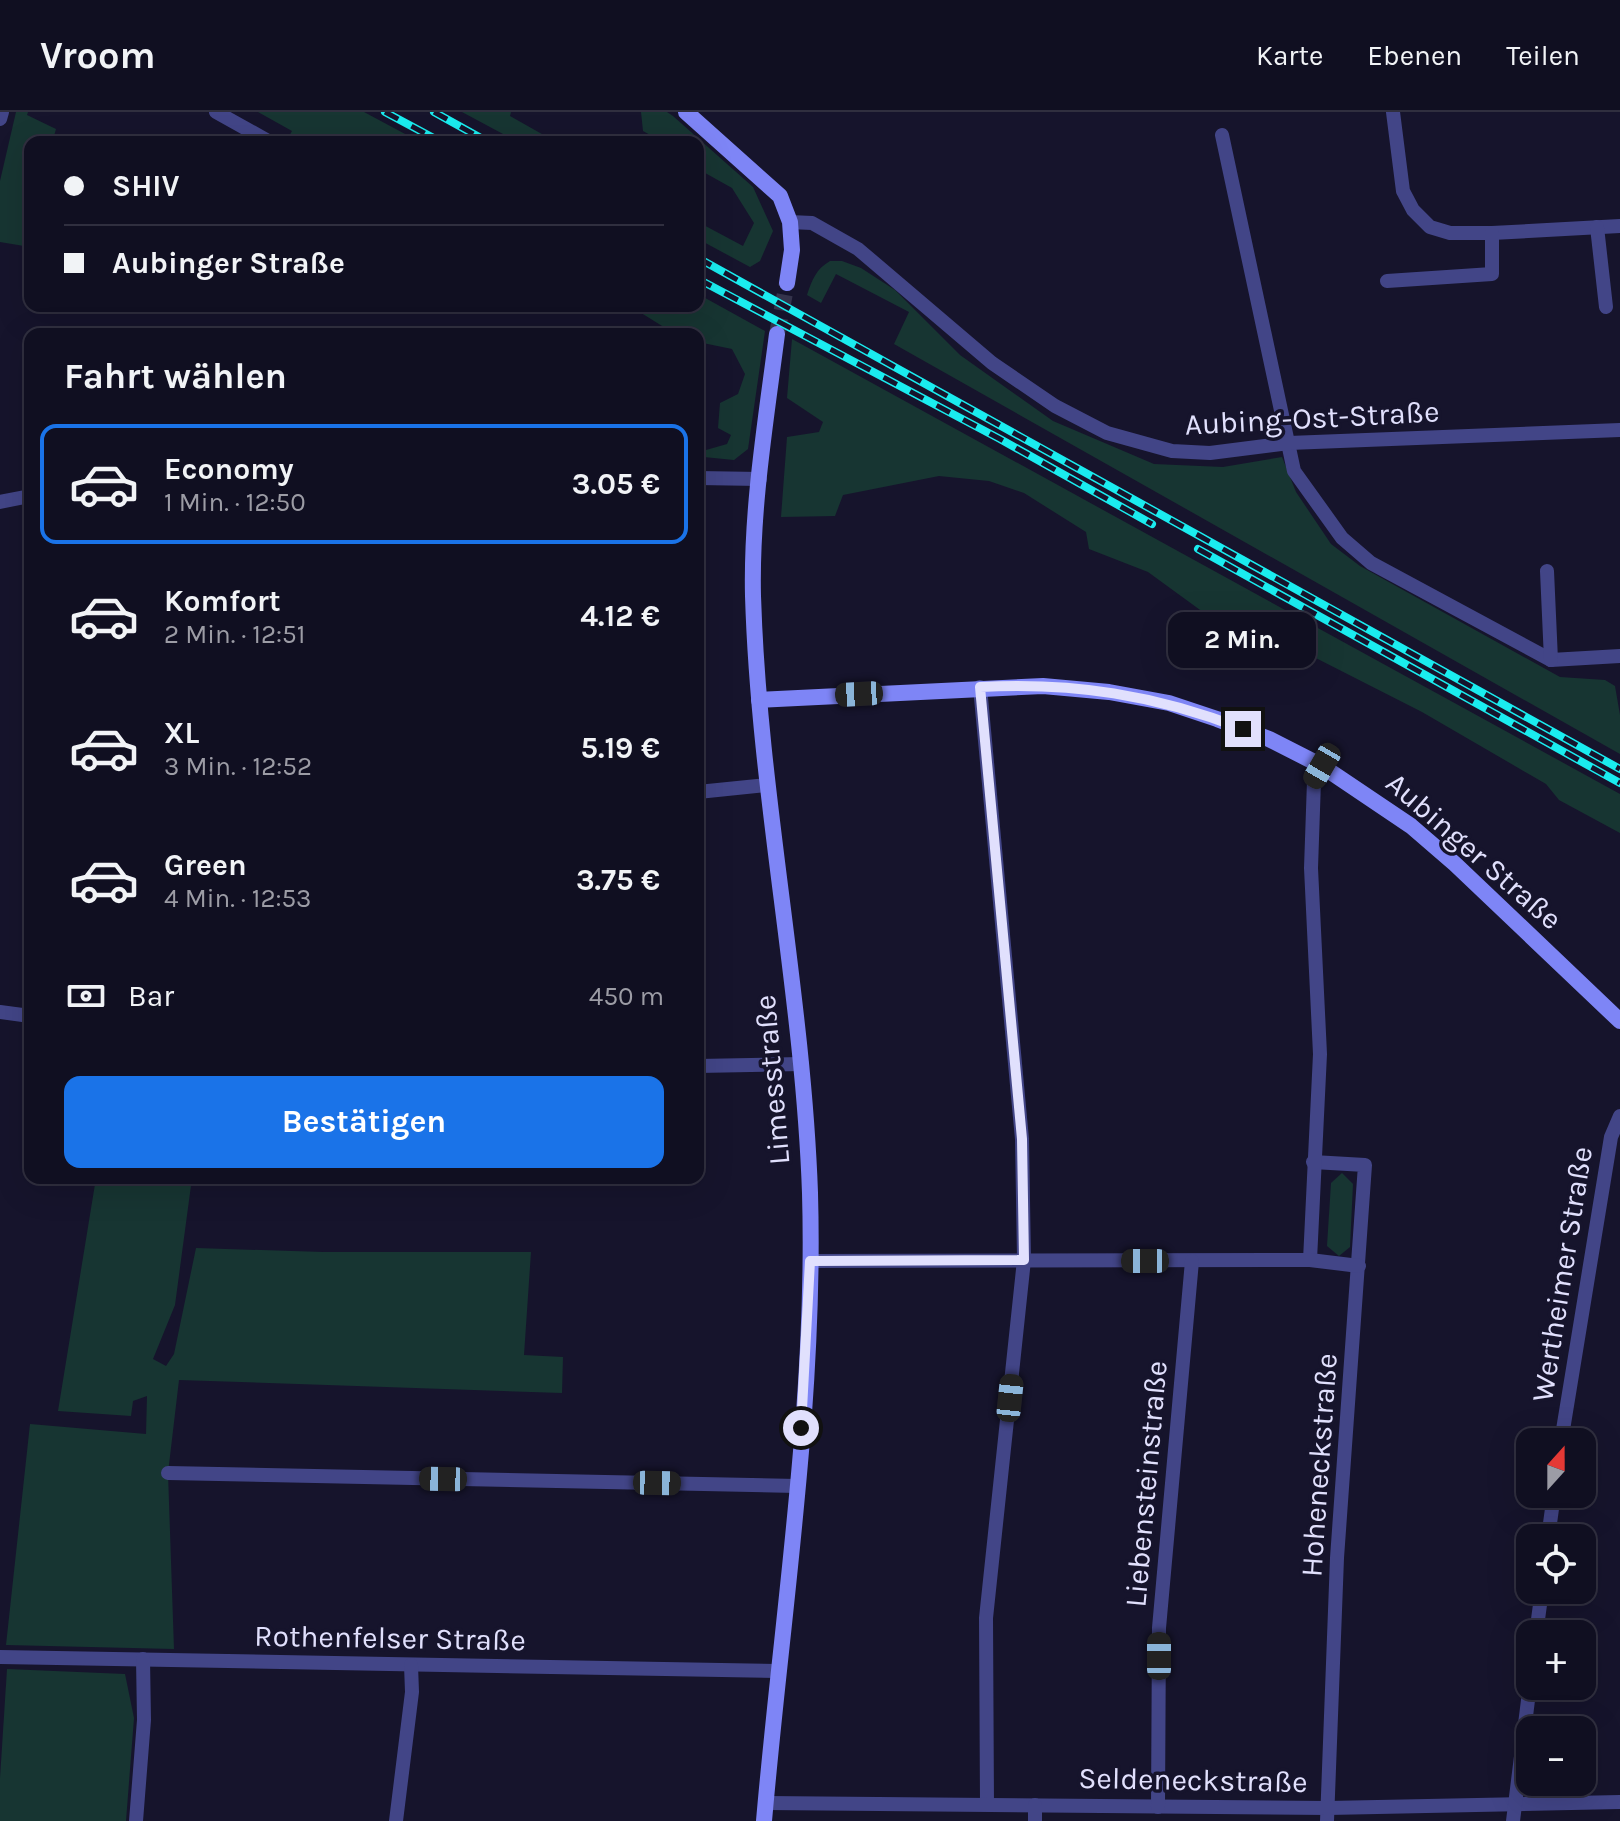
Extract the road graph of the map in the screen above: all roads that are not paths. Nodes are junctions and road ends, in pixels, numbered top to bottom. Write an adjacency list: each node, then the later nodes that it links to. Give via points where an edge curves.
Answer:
1 (2, 112): 5 (street)
2 (216, 112): 7 (street)
3 (686, 112): 8 (main road, via 780,196)
4 (1393, 112): 11 (street, via 1403,191 1420,220 1450,233)
5 (0, 119)
6 (1222, 135): 17 (street)
7 (259, 136)
8 (790, 222): 13 (main road); 17 (street, Aubing-Ost-Straße, via 812,223 858,249 992,363 1107,433 1172,451 1210,453)
9 (1620, 226): 10 (street)
10 (1597, 227): 11 (street); 14 (street)
11 (1492, 233): 12 (street, via 1492,274)
12 (1387, 281)
13 (787, 283)
14 (1606, 307)
15 (777, 334): 19 (main road, Limesstraße)
16 (1620, 430): 17 (street, Aubing-Ost-Straße)
17 (1289, 443): 24 (street, via 1294,471 1326,518 1371,563)
18 (704, 478): 19 (street)
19 (760, 479): 26 (main road, Limesstraße, via 753,590)
20 (24, 497): 21 (street)
21 (0, 502)
22 (1547, 571): 24 (street)
23 (1620, 656): 24 (street)
24 (1551, 660)
25 (980, 687): 26 (main road, Aubinger Straße); 27 (main road, Aubinger Straße, via 1043,686 1169,703 1269,739); 37 (street, via 1022,1139)
26 (759, 700): 28 (main road, Limesstraße)
27 (1322, 766): 32 (main road, Aubinger Straße, via 1433,845); 36 (street, via 1314,781 1311,868 1320,1054)
28 (767, 785): 29 (street); 33 (main road, Limesstraße)
29 (704, 791)
30 (0, 1012): 31 (street)
31 (24, 1015)
32 (1620, 1021)
33 (802, 1064): 34 (street); 39 (main road, Limesstraße)
34 (704, 1066)
35 (1620, 1116): 42 (street, Wertheimer Straße, via 1611,1137)
36 (1313, 1162): 38 (street); 41 (street, Hoheneckstraße, via 1365,1165)
37 (1024, 1260): 39 (street); 40 (street); 53 (street, via 986,1618)
38 (1310, 1260): 40 (street); 41 (street)
39 (810, 1261): 44 (main road, Limesstraße)
40 (1192, 1261): 55 (street, Liebensteinstraße, via 1159,1628)
41 (1359, 1266): 56 (street, Hoheneckstraße, via 1337,1558)
42 (1563, 1428)
43 (168, 1473): 44 (street)
44 (797, 1486): 48 (main road, Limesstraße)
45 (0, 1657): 46 (street, Rothenfelser Straße)
46 (143, 1659): 47 (street, Rothenfelser Straße); 57 (street)
47 (411, 1665): 48 (street, Rothenfelser Straße); 58 (street)
48 (778, 1671): 52 (main road, Limesstraße)
49 (1528, 1700): 50 (street)
50 (1515, 1802): 51 (street, Seldeneckstraße); 56 (street, Seldeneckstraße); 61 (street)
51 (1620, 1802)
52 (766, 1803): 53 (street, Seldeneckstraße); 59 (main road, Limesstraße)
53 (987, 1804): 54 (street, Seldeneckstraße)
54 (1035, 1805): 55 (street, Seldeneckstraße); 60 (street)
55 (1158, 1807): 56 (street, Seldeneckstraße)
56 (1327, 1814)
57 (136, 1821)
58 (396, 1821)
59 (764, 1821)
60 (1035, 1821)
61 (1513, 1821)

